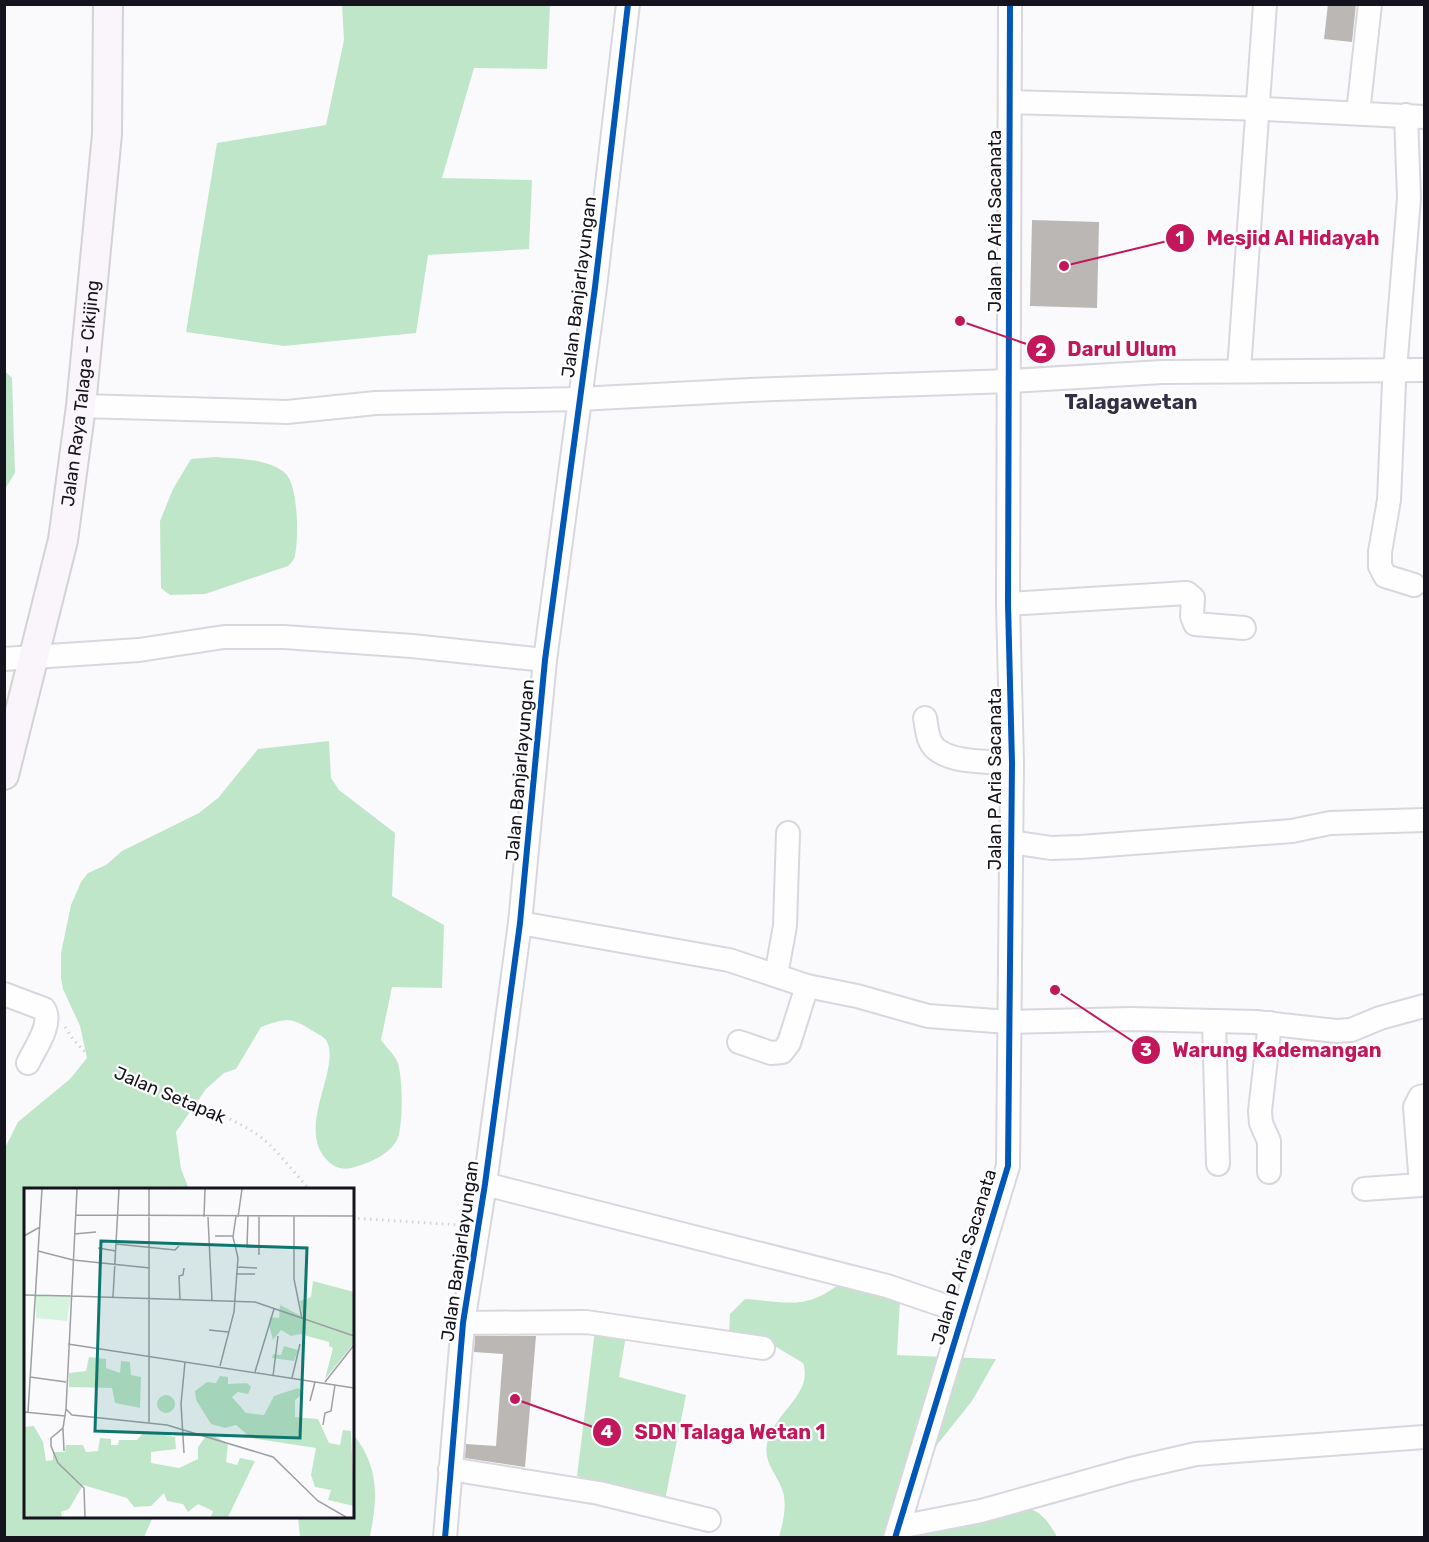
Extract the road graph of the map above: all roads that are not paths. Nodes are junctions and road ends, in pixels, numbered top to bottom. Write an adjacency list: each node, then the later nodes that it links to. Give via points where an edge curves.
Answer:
1 (108, 4): 15 (main road, Jalan Raya Talaga - Cikijing, via 107,134)
2 (628, 4): 14 (street, Jalan Banjarlayungan)
3 (1010, 4): 6 (street, Jalan P Aria Sacanata)
4 (1265, 4): 7 (street)
5 (1370, 4): 8 (street)
6 (1010, 102): 7 (street); 13 (street, Jalan P Aria Sacanata)
7 (1258, 109): 8 (street); 10 (street)
8 (1358, 113): 9 (street)
9 (1415, 116): 12 (street)
10 (1239, 370): 12 (street); 13 (street)
11 (1425, 370): 12 (street)
12 (1396, 371): 16 (street, via 1389,500 1380,566 1385,576)
13 (1010, 381): 14 (street); 17 (street, Jalan P Aria Sacanata)
14 (579, 399): 15 (street, via 376,403 287,412); 21 (street, Jalan Banjarlayungan)
15 (81, 406): 19 (main road, Jalan Raya Talaga - Cikijing, via 63,540)
16 (1414, 585)
17 (1008, 604): 18 (street, via 1187,592 1193,598 1195,624); 23 (street, Jalan P Aria Sacanata)
18 (1244, 628)
19 (34, 656): 20 (street); 21 (street, via 139,650 224,637 284,637); 24 (main road, Jalan Raya Talaga - Cikijing)
20 (4, 660)
21 (545, 660): 28 (street, Jalan Banjarlayungan)
22 (925, 718): 23 (street, via 928,738 935,749 958,758)
23 (1011, 763): 27 (street, Jalan P Aria Sacanata)
24 (4, 775)
25 (1425, 820): 27 (street, via 1330,823 1292,831 1080,848)
26 (788, 833): 29 (street, via 785,927)
27 (1011, 842): 33 (street, Jalan P Aria Sacanata)
28 (520, 923): 29 (street, via 680,950); 41 (street, Jalan Banjarlayungan)
29 (776, 975): 30 (street)
30 (807, 986): 33 (street, via 928,1016); 36 (street, via 789,1043 782,1052 771,1053)
31 (4, 994): 37 (street, via 44,1009 47,1014)
32 (1425, 1006): 35 (street, via 1351,1030)
33 (1009, 1022): 34 (street); 44 (street, Jalan P Aria Sacanata, via 1008,1166)
34 (1214, 1022): 35 (street); 39 (street)
35 (1270, 1023): 40 (street, via 1260,1111 1269,1140)
36 (739, 1042)
37 (28, 1063)
38 (1425, 1096): 42 (street, via 1415,1107)
39 (1218, 1164)
40 (1269, 1172)
41 (485, 1184): 44 (street, via 886,1286); 45 (street, Jalan Banjarlayungan)
42 (1423, 1185): 43 (street)
43 (1364, 1189)
44 (963, 1312): 50 (street, Jalan P Aria Sacanata)
45 (463, 1323): 46 (street, via 586,1322); 48 (street, Jalan Banjarlayungan)
46 (763, 1348)
47 (1425, 1437): 50 (street, via 1196,1454)
48 (450, 1469): 49 (street, via 599,1492); 51 (street, Jalan Banjarlayungan)
49 (709, 1520)
50 (897, 1532)
51 (445, 1538)

